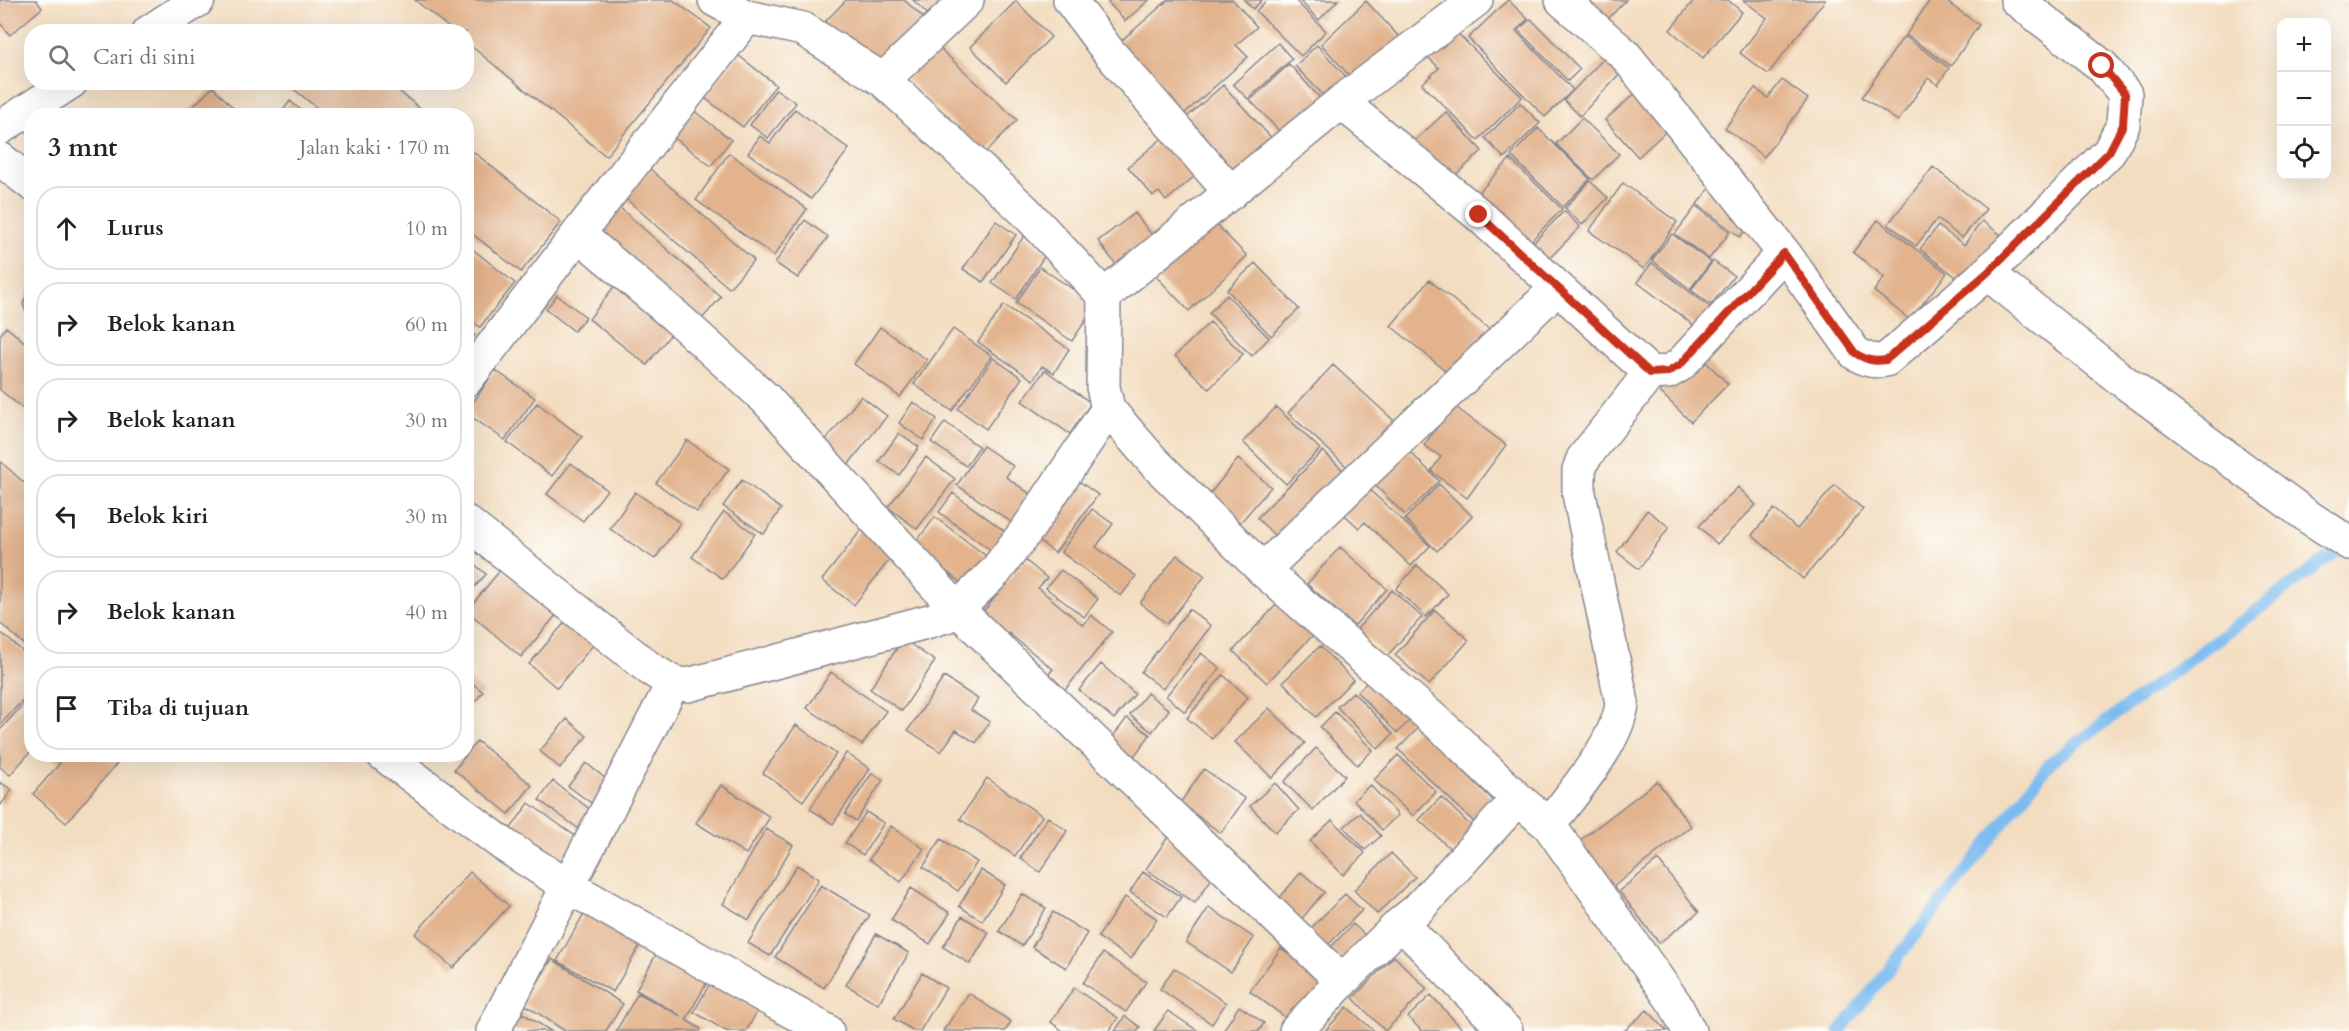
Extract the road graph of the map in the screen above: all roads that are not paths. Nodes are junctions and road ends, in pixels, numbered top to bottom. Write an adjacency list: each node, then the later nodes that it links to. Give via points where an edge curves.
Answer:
1 (198, 0): 9 (street)
2 (715, 0): 8 (street)
3 (968, 0): 10 (street)
4 (1070, 0): 18 (street, via 1107,51)
5 (1476, 0): 12 (street)
6 (1562, 0): 20 (street, via 1625,55)
7 (2017, 0): 21 (street, via 2102,66 2125,94 2123,125 2109,152)
8 (747, 17): 10 (street, via 803,29); 19 (street)
9 (161, 24)
10 (883, 80): 23 (street, via 1025,211)
11 (58, 90): 13 (street)
12 (1341, 102): 18 (street); 22 (street, via 1479,215)
13 (30, 108)
14 (24, 112): 15 (street)
15 (0, 128)
16 (0, 159): 17 (street)
17 (24, 178)
18 (1231, 193): 23 (street)
19 (578, 234): 24 (street); 30 (street, via 766,399)
20 (1784, 253): 21 (street, via 1855,353 1876,362 1886,360); 25 (street, via 1680,365 1668,372)
21 (1987, 273): 28 (street, via 2123,381)
22 (1557, 288): 25 (street); 29 (street)
23 (1104, 296): 26 (street, via 1102,387)
24 (474, 370)
25 (1650, 373): 34 (street, via 1590,448 1579,470 1578,494 1612,644 1622,710 1609,741)
26 (1108, 409): 29 (street, via 1153,461); 30 (street, via 1029,527 995,572)
27 (474, 528): 31 (street)
28 (2349, 543)
29 (1263, 570): 33 (street, via 1448,732)
30 (957, 609): 31 (street, via 946,616 825,650 687,685); 37 (street)
31 (673, 683): 35 (street)
32 (394, 762): 35 (street, via 504,845)
33 (1518, 799): 34 (street); 36 (street)
34 (1549, 825): 42 (street, via 1675,1004)
35 (569, 886): 38 (street); 39 (street)
36 (1401, 923): 37 (street); 41 (street)
37 (1342, 981): 40 (street)
38 (494, 1031)
39 (827, 1031)
40 (1296, 1031)
41 (1506, 1031)
42 (1689, 1031)

